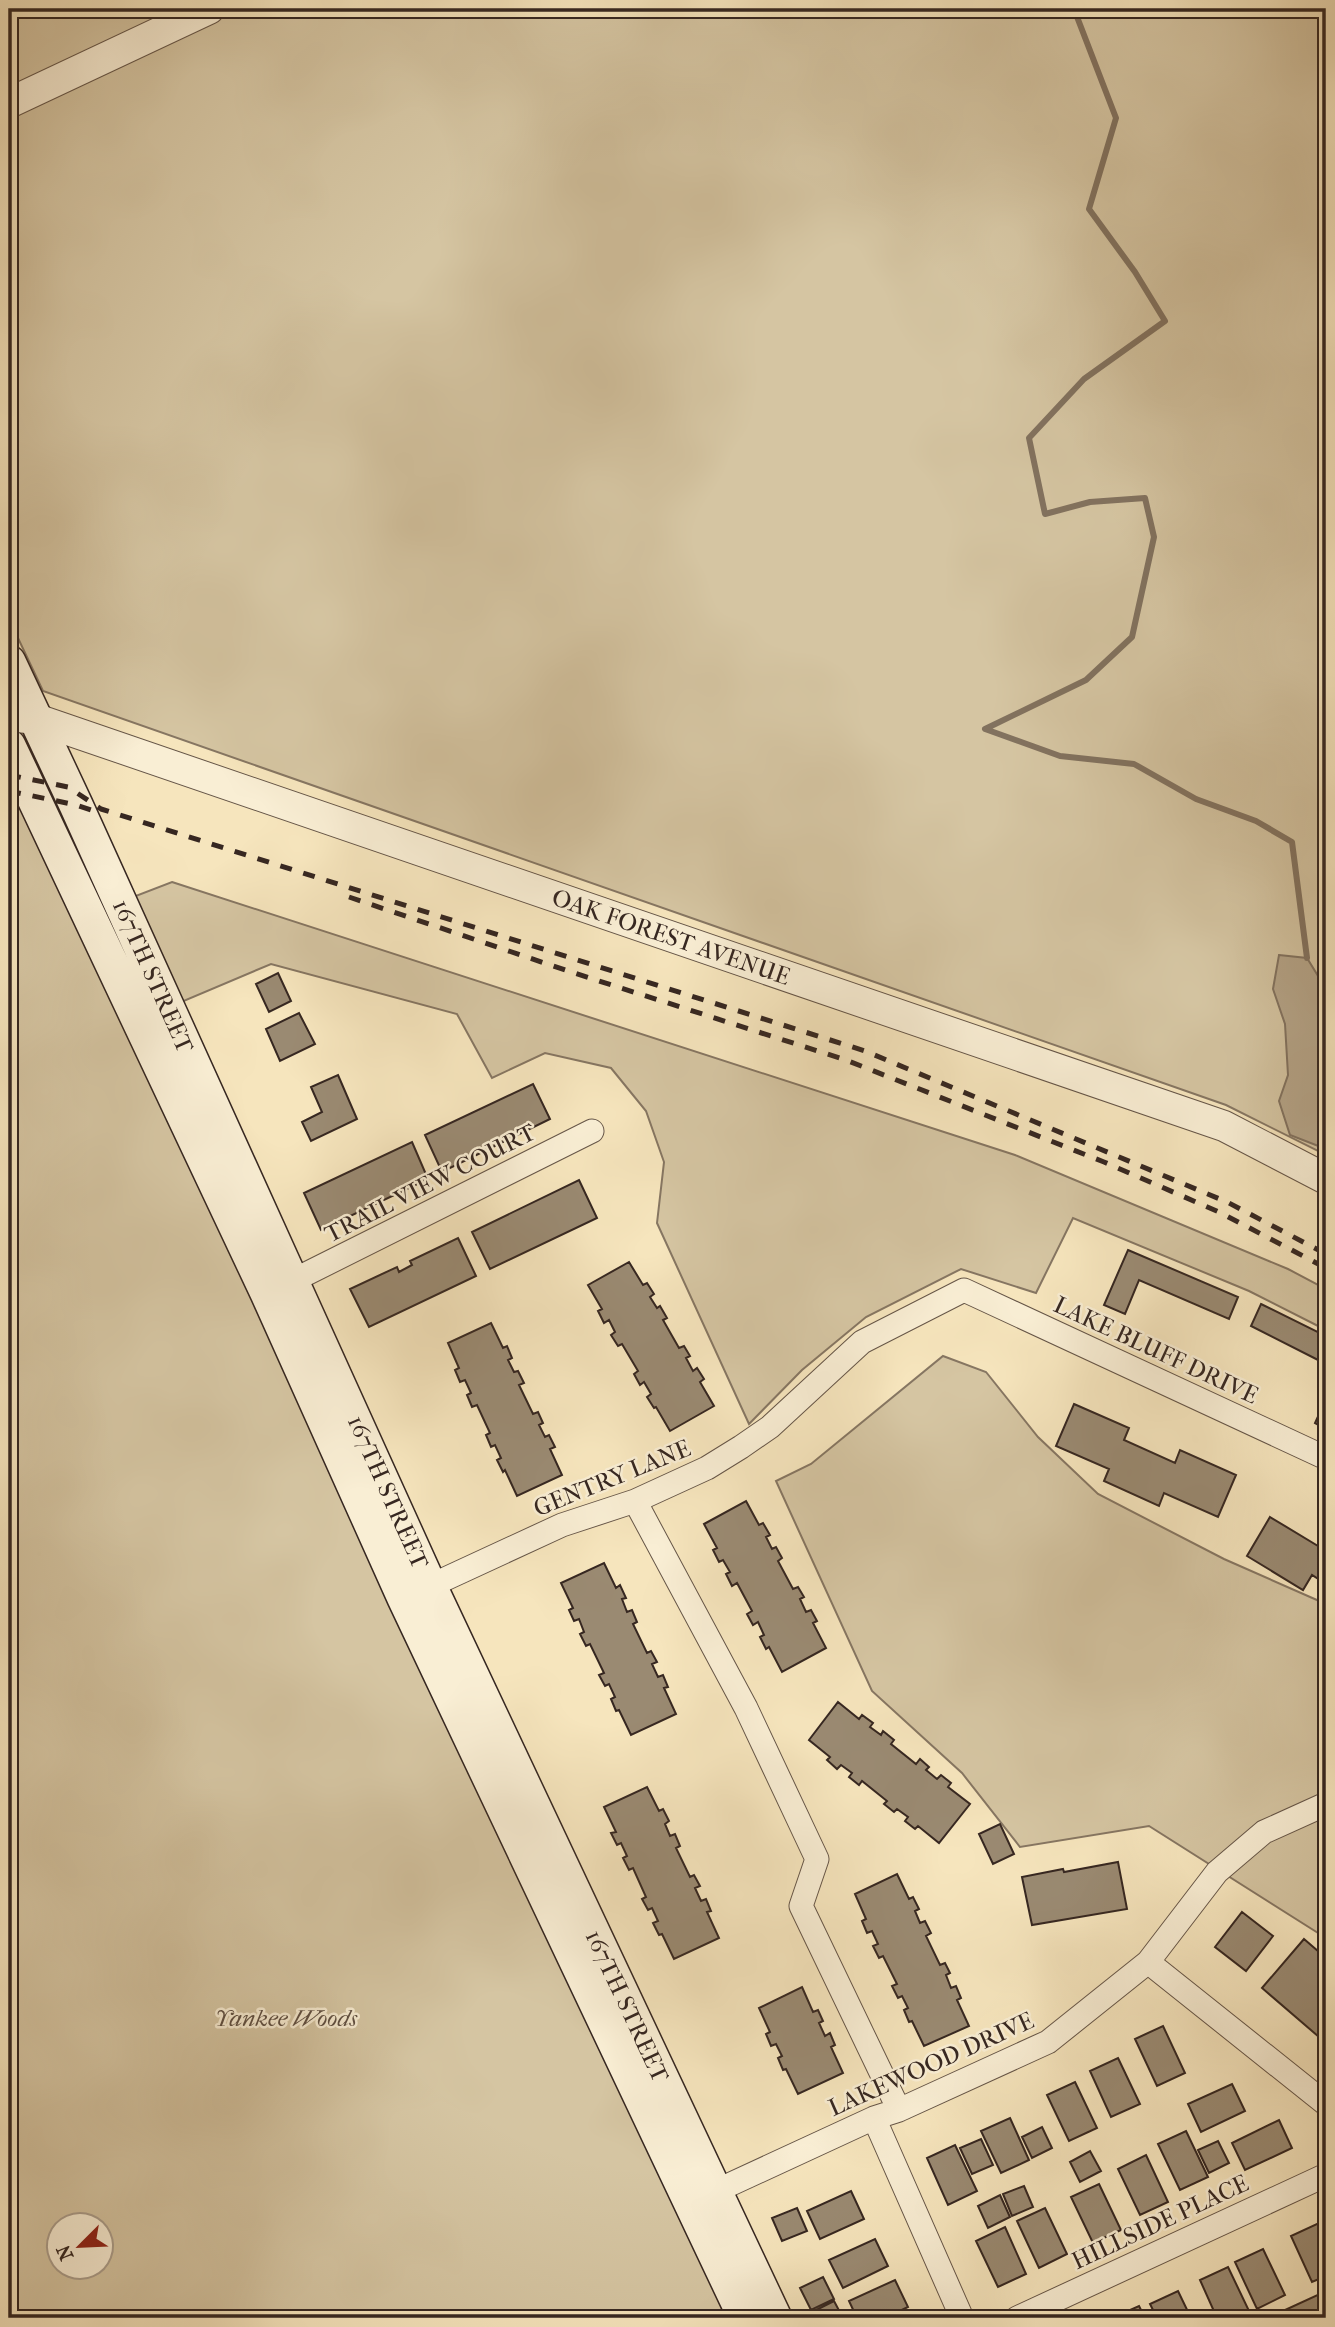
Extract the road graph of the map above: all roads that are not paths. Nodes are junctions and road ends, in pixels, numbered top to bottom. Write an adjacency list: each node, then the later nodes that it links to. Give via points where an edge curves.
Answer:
1 (209, 9): 2 (street)
2 (9, 103)
3 (9, 662): 4 (main road, 167TH STREET)
4 (22, 718): 7 (street, OAK FOREST AVENUE, via 1224,1126); 8 (main road, 167TH STREET)
5 (9, 746): 12 (main road, 167TH STREET, via 267,1293)
6 (592, 1131): 8 (street, TRAIL VIEW COURT)
7 (1326, 1179)
8 (292, 1281): 12 (main road, 167TH STREET)
9 (964, 1290): 10 (street, LAKE BLUFF DRIVE); 11 (street, GENTRY LANE, via 862,1342 770,1427 741,1447)
10 (1326, 1458)
11 (635, 1501): 12 (street, GENTRY LANE, via 562,1525); 16 (street, via 746,1708 817,1858 801,1906)
12 (417, 1592): 19 (main road, 167TH STREET)
13 (1326, 1804): 14 (street, LAKEWOOD DRIVE, via 1264,1832 1217,1872)
14 (1148, 1962): 15 (street); 16 (street, LAKEWOOD DRIVE, via 1048,2042)
15 (1326, 2104)
16 (899, 2110): 17 (street, LAKEWOOD DRIVE)
17 (874, 2119): 19 (street, LAKEWOOD DRIVE); 22 (street)
18 (1326, 2175): 23 (street, HILLSIDE PLACE)
19 (703, 2197): 20 (main road, 167TH STREET); 21 (main road, 167TH STREET)
20 (745, 2318)
21 (775, 2318)
22 (962, 2318)
23 (1017, 2318)

